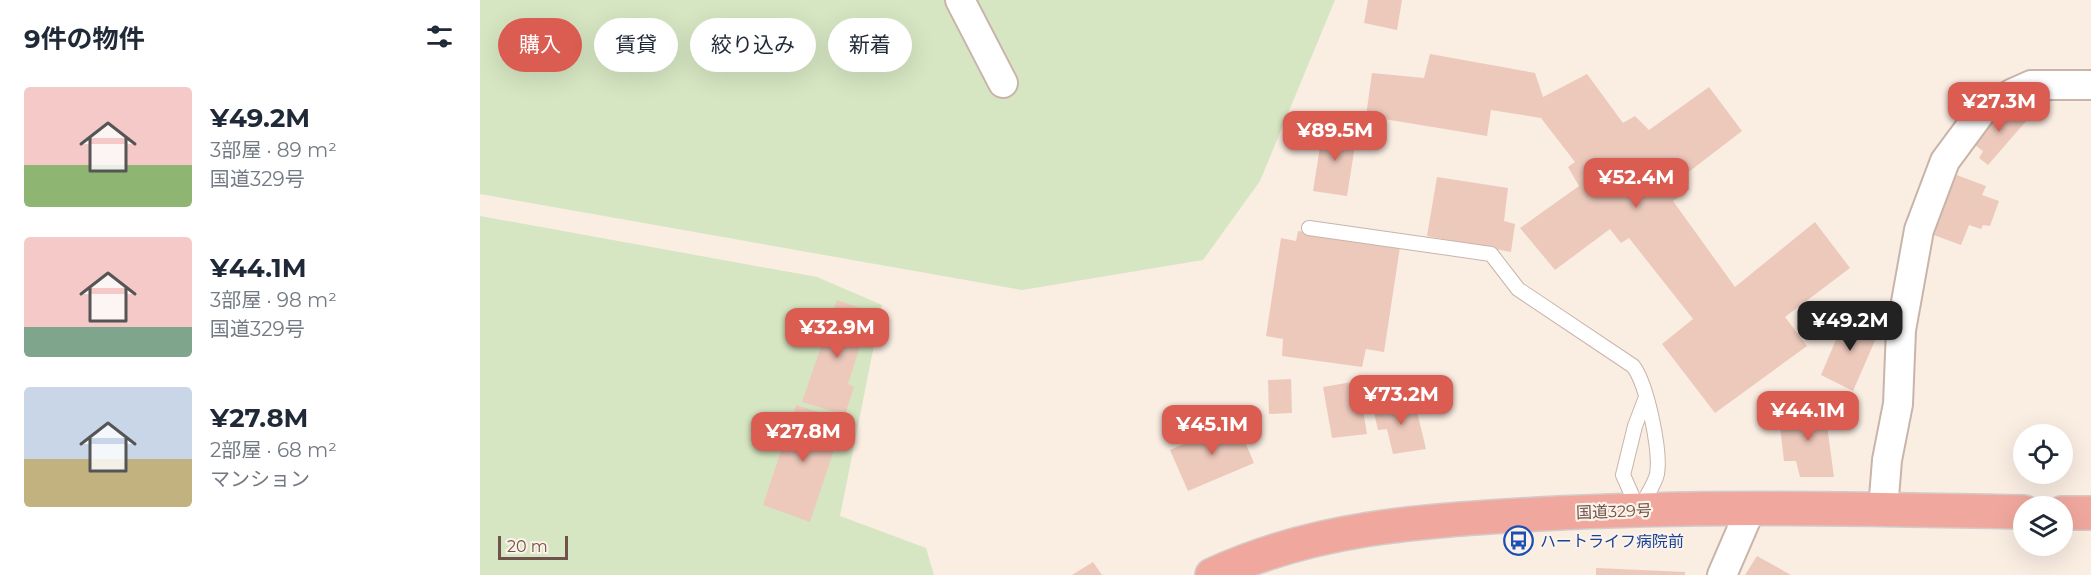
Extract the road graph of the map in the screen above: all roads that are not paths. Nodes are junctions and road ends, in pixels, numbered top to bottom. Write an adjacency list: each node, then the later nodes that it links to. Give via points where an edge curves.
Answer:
1 (960, 0): 2 (street)
2 (1003, 83)
3 (2091, 85): 7 (street, via 2031,85 2013,93 1982,111 1945,161 1919,230 1901,330 1898,404 1887,460)
4 (1309, 228): 5 (lane, via 1491,254 1518,289 1633,366 1643,382)
5 (1646, 397): 8 (lane, via 1657,475); 8 (lane, via 1623,475)
6 (1751, 508): 7 (highway, 国道329号); 8 (highway, 国道329号); 13 (street)
7 (1883, 510): 9 (highway, 国道329号)
8 (1638, 511): 12 (highway, 国道329号, via 1421,521 1362,529 1303,541)
9 (2013, 512)
10 (2073, 513): 11 (highway)
11 (2091, 513)
12 (1212, 575)
13 (1722, 575)

